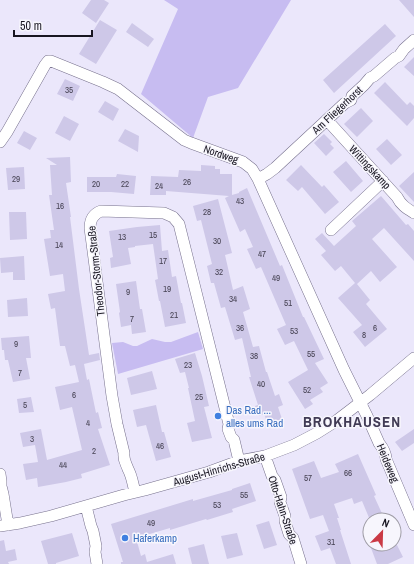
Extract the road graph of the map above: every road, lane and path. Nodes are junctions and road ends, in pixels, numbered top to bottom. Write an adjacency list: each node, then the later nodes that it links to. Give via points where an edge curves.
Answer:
1 (414, 40): 2 (street, Am Fliegerhorst)
2 (327, 120): 4 (street, Am Fliegerhorst, via 275,168); 5 (street, Wittingskamp)
3 (0, 142): 4 (street, Nordweg, via 44,65 52,61 118,89 184,140 243,162 252,169)
4 (258, 179): 9 (street, Nordweg)
5 (383, 181): 6 (street, Wittingskamp, via 403,206); 7 (street)
6 (414, 213)
7 (331, 230)
8 (414, 358): 9 (street, August-Hinrichs-Straße)
9 (360, 402): 10 (street, August-Hinrichs-Straße, via 317,433); 15 (street, Heideweg, via 386,454)
10 (265, 456): 11 (street, August-Hinrichs-Straße); 17 (street, Otto-Hahn-Straße, via 281,497 280,502 289,534 293,538)
11 (239, 461): 13 (street, August-Hinrichs-Straße); 13 (street, Theodor-Storm-Straße, via 234,440 228,429 229,424 179,224 173,217 164,213 101,210 91,221 90,235 113,403 123,458)
12 (0, 474): 16 (street)
13 (135, 492): 14 (street, August-Hinrichs-Straße)
14 (86, 506): 16 (street, August-Hinrichs-Straße); 18 (street, via 96,546)
15 (414, 525)
16 (4, 526)
17 (298, 563)
18 (97, 564)

